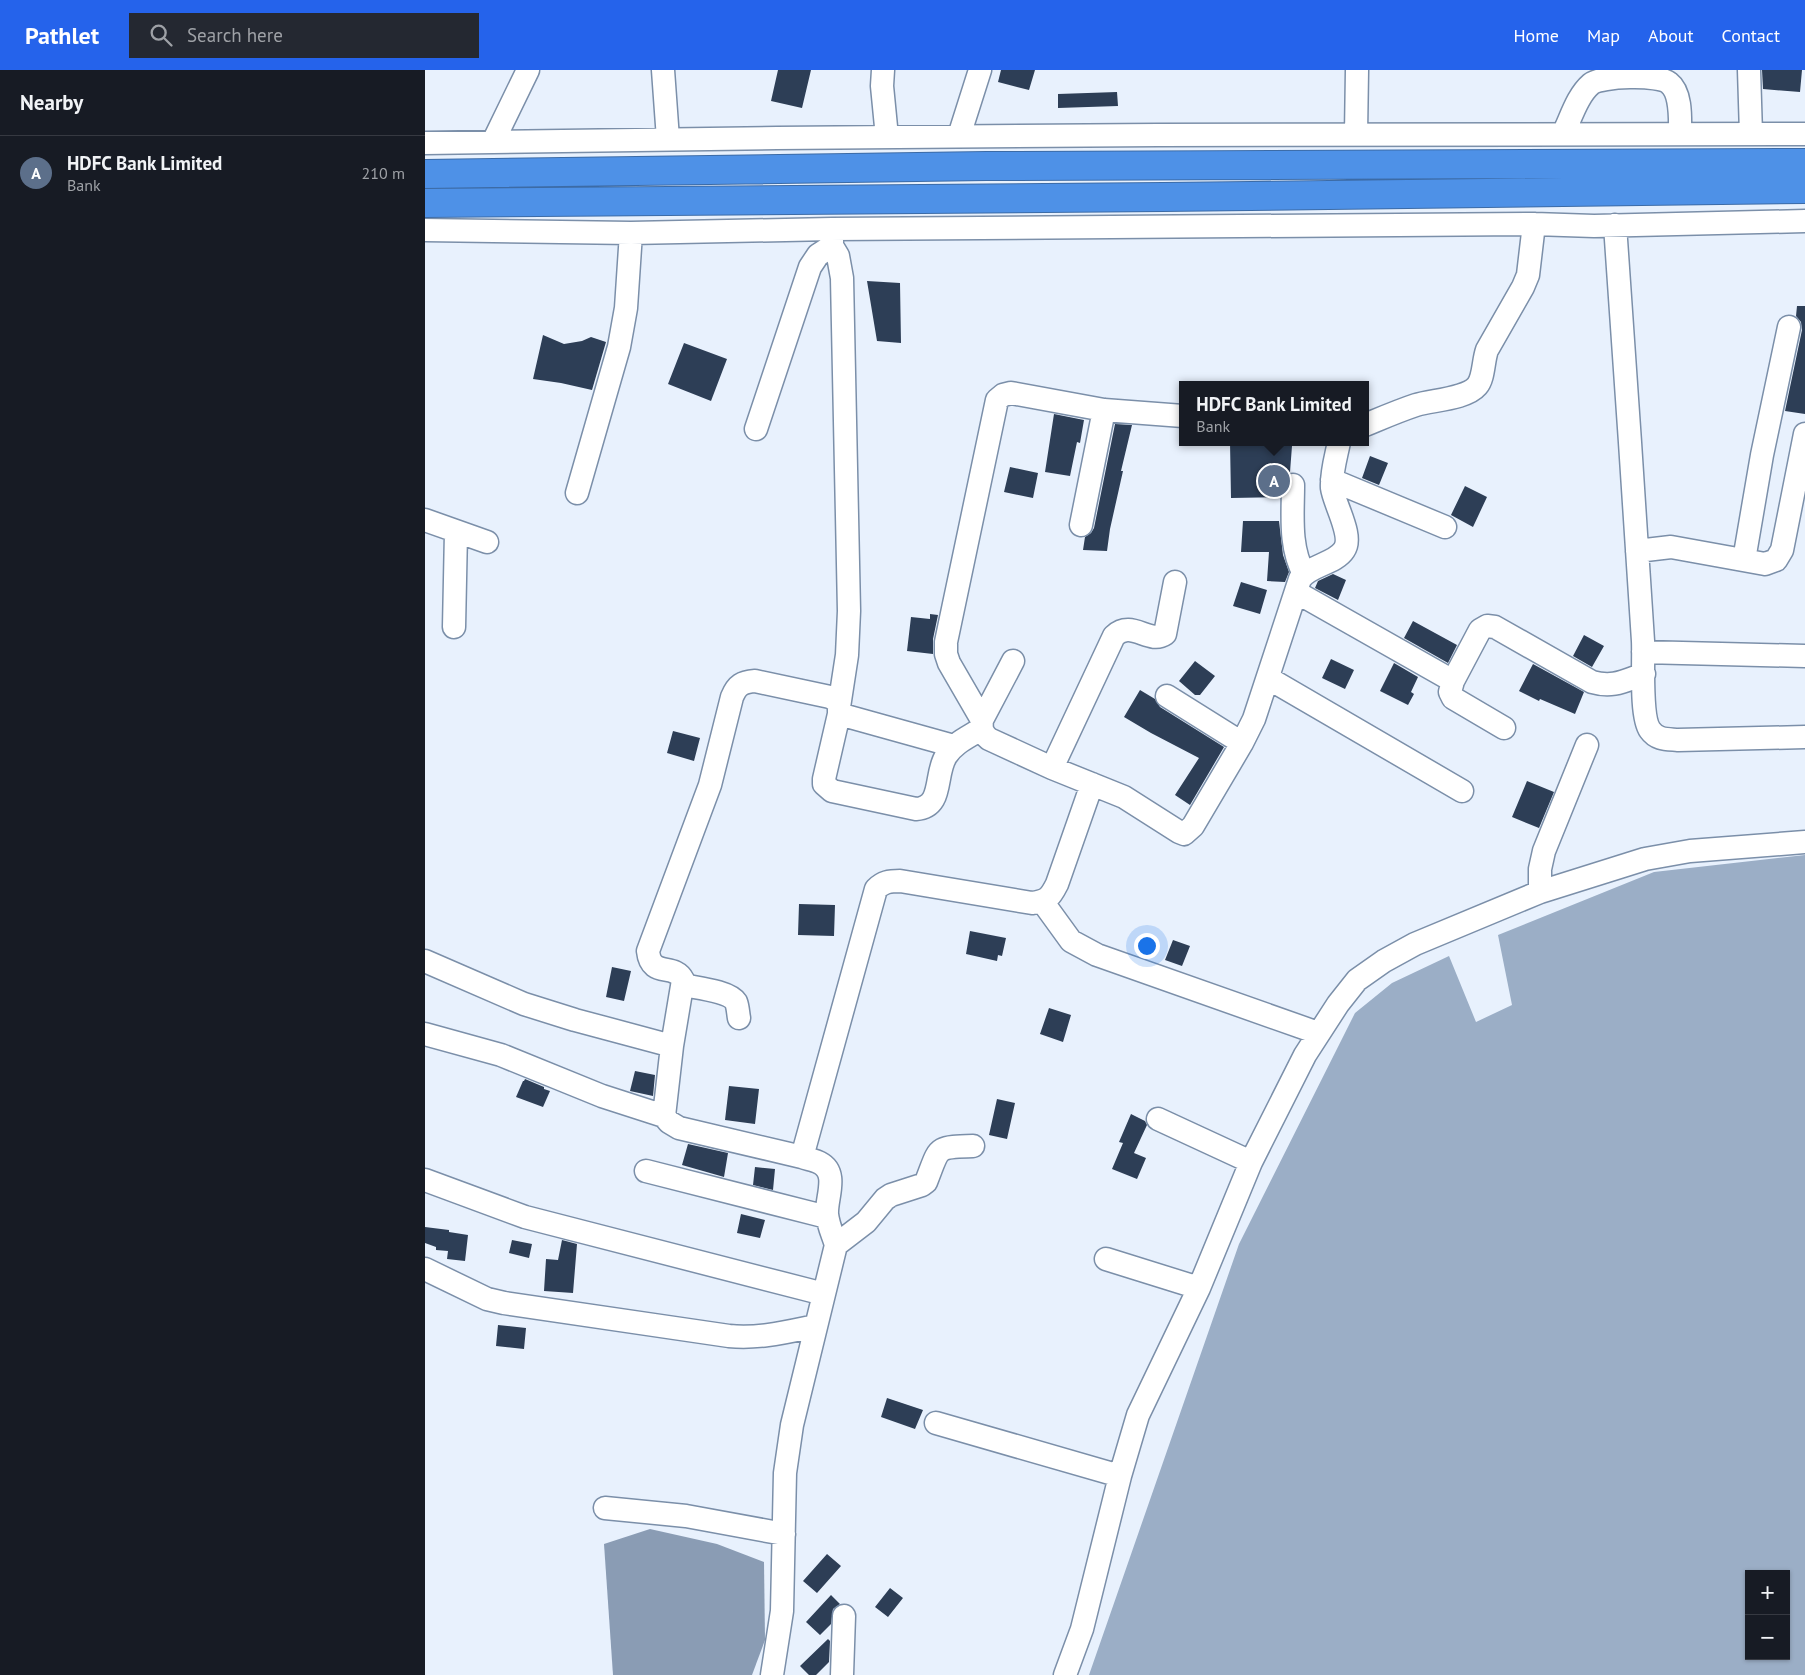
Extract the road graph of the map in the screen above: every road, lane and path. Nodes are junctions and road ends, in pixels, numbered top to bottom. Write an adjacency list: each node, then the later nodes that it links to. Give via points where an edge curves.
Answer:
1 (528, 70): 15 (street)
2 (663, 70): 14 (street)
3 (883, 70): 13 (street)
4 (980, 70): 12 (street)
5 (1357, 70): 7 (street)
6 (1749, 70): 10 (street)
7 (1356, 134): 8 (street); 12 (street)
8 (1563, 134): 9 (street); 9 (street, via 1583,93 1592,83 1606,78 1656,78 1669,82 1679,105)
9 (1680, 134): 10 (street)
10 (1751, 134): 11 (street)
11 (1805, 134)
12 (959, 136): 13 (street)
13 (887, 137): 14 (street)
14 (667, 139): 15 (street)
15 (493, 142): 16 (street)
16 (425, 143)
17 (1805, 163): 18 (highway, via 986,166)
18 (425, 174)
19 (1805, 189): 20 (highway)
20 (425, 203)
21 (1805, 221): 23 (street)
22 (1534, 224): 23 (street); 26 (street); 30 (street, via 1528,275 1487,350 1478,386 1473,391 1418,404)
23 (1615, 225): 42 (street)
24 (425, 230): 25 (street)
25 (631, 233): 26 (street); 36 (street, via 619,346)
26 (832, 237): 31 (street, via 810,267); 54 (street, via 843,278 849,611)
27 (1789, 327): 43 (street)
28 (1104, 410): 29 (street); 38 (street); 55 (street, via 1011,393 997,400 946,642 949,663)
29 (1179, 416)
30 (1369, 423)
31 (756, 429)
32 (1805, 434): 43 (street, via 1782,550 1776,560 1765,564)
33 (1338, 446): 34 (street)
34 (1332, 480): 39 (street); 45 (street, via 1347,543 1339,555)
35 (1293, 484): 45 (street, via 1294,546)
36 (577, 493)
37 (425, 520): 40 (street)
38 (1081, 525)
39 (1445, 527)
40 (456, 532): 41 (street); 46 (street)
41 (487, 542)
42 (1637, 551): 43 (street, via 1671,547); 47 (street)
43 (1744, 560)
44 (1175, 582): 61 (street, via 1165,634 1161,637 1125,629 1113,636)
45 (1300, 583): 51 (street); 52 (street)
46 (454, 627)
47 (1643, 652): 48 (street); 50 (street)
48 (1805, 656)
49 (1013, 661): 55 (street)
50 (1644, 674): 52 (street, via 1615,685 1592,682 1495,627 1487,626 1480,630); 57 (street, via 1645,712 1650,730 1659,738)
51 (1268, 678): 58 (street); 63 (street)
52 (1453, 681): 56 (street, via 1450,692 1453,698)
53 (1167, 696): 58 (street)
54 (839, 711): 60 (street); 60 (street, via 824,778 824,784 832,791 916,809 925,808 935,798 940,769); 68 (street, via 837,701 829,697 755,681 737,686 710,785 648,951 652,964 680,975)
55 (981, 725): 60 (street); 61 (street, via 983,734 989,739)
56 (1504, 728)
57 (1805, 737)
58 (1242, 743): 62 (street, via 1193,826 1184,834 1124,797)
59 (1587, 745): 65 (street, via 1544,850 1540,869)
60 (954, 746)
61 (1052, 768): 62 (street)
62 (1092, 784): 66 (street, via 1057,884 1051,896)
63 (1462, 791)
64 (1805, 842): 65 (street, via 1691,851 1645,859)
65 (1541, 892): 70 (street, via 1384,960 1357,980)
66 (1042, 901): 70 (street, via 1071,941 1097,955); 76 (street, via 1032,903 899,880 888,881 876,889)
67 (425, 961): 72 (street, via 541,1010)
68 (683, 985): 69 (street, via 733,998); 72 (street)
69 (739, 1018)
70 (1318, 1033): 77 (street)
71 (425, 1034): 73 (street, via 501,1055 601,1096)
72 (672, 1046): 73 (street)
73 (664, 1116): 76 (street, via 679,1128)
74 (1159, 1119): 77 (street)
75 (973, 1146): 81 (street, via 941,1149 923,1185 885,1199 867,1222)
76 (801, 1157): 80 (street, via 821,1163 827,1170 830,1177)
77 (1251, 1162): 84 (street)
78 (645, 1171): 80 (street)
79 (425, 1180): 85 (street, via 525,1217)
80 (827, 1217): 81 (street)
81 (836, 1245): 85 (street)
82 (1105, 1259): 84 (street)
83 (425, 1270): 86 (street, via 487,1299 503,1303 729,1336 764,1337)
84 (1199, 1288): 88 (street, via 1138,1416)
85 (824, 1294): 86 (street)
86 (815, 1326): 90 (street, via 791,1425 785,1473)
87 (936, 1422): 88 (street)
88 (1120, 1476): 94 (street, via 1082,1629)
89 (605, 1508): 90 (street, via 686,1516)
90 (784, 1534): 92 (street, via 782,1611)
91 (844, 1616): 93 (street)
92 (772, 1675)
93 (842, 1675)
94 (1065, 1675)

